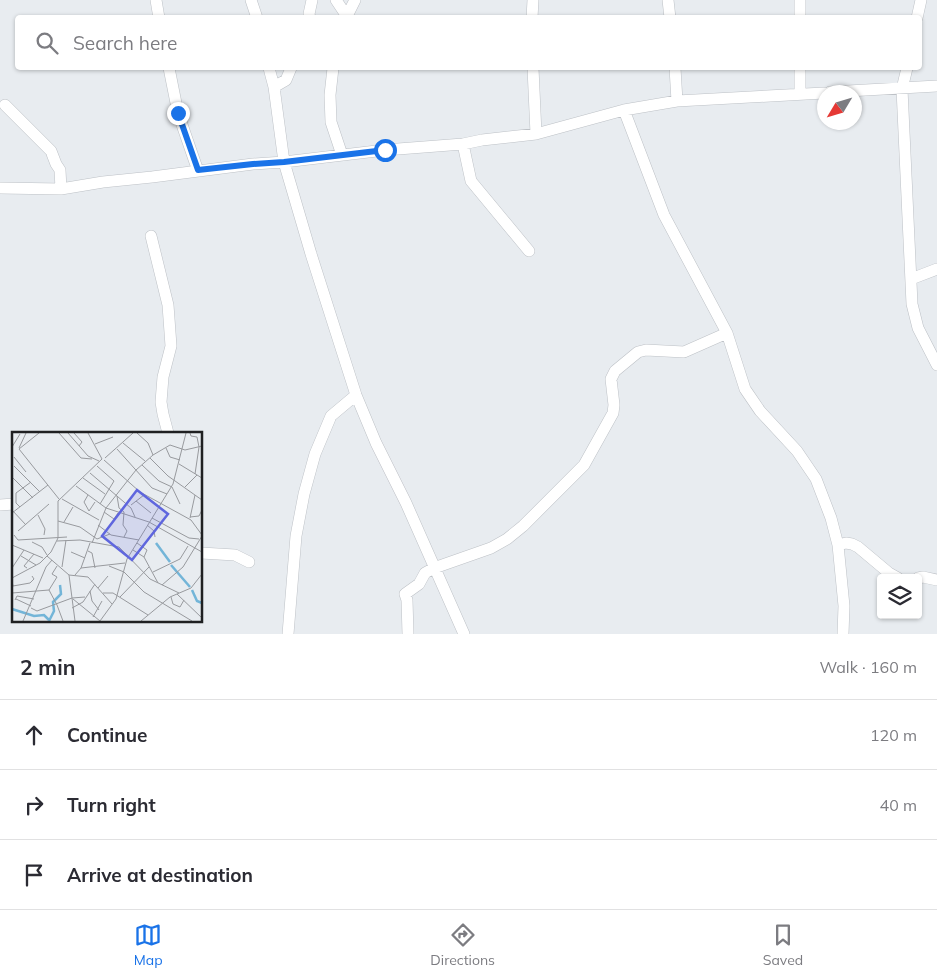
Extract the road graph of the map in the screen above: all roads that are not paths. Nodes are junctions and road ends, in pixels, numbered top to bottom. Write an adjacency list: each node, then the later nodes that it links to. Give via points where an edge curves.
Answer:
1 (156, 0): 10 (street)
2 (252, 0): 11 (street)
3 (312, 0): 12 (street)
4 (336, 0): 13 (street)
5 (355, 0): 14 (street)
6 (533, 0): 15 (street)
7 (668, 0): 16 (street)
8 (800, 0): 17 (street)
9 (921, 0): 18 (street)
10 (158, 15)
11 (255, 15)
12 (309, 15)
13 (345, 15)
14 (347, 15)
15 (532, 15)
16 (669, 15)
17 (800, 15)
18 (918, 15)
19 (169, 70): 40 (street, via 178,113)
20 (270, 70): 28 (street)
21 (290, 70): 28 (street, via 286,80)
22 (333, 70): 38 (street, via 331,122)
23 (533, 70): 36 (street)
24 (675, 70): 33 (street)
25 (800, 70): 32 (street)
26 (907, 70): 29 (street)
27 (937, 86): 29 (street)
28 (274, 87): 39 (street)
29 (902, 89): 30 (street); 46 (street)
30 (862, 91)
31 (817, 93): 32 (street)
32 (800, 94): 33 (street)
33 (677, 101): 35 (street)
34 (6, 105): 42 (street, via 51,151 60,170)
35 (624, 110): 36 (street); 47 (street, via 664,215)
36 (536, 134): 37 (street)
37 (462, 144): 38 (street); 44 (street, via 471,181)
38 (342, 155): 39 (street)
39 (284, 162): 40 (street); 49 (street)
40 (198, 170): 42 (street)
41 (0, 188): 42 (street)
42 (61, 189)
43 (151, 236): 50 (street, via 168,305 171,346 161,402)
44 (528, 251)
45 (937, 269): 46 (street)
46 (911, 279): 48 (street, via 912,304 918,328)
47 (727, 334): 51 (street, via 745,389 760,411 797,450 816,479); 54 (street, via 684,352 646,350 624,362 615,370 612,379 613,413 584,465 507,539 480,553)
48 (937, 365)
49 (356, 395): 54 (street); 58 (street, via 331,416 315,454 296,536)
50 (168, 432)
51 (838, 545): 55 (street, via 846,543 858,547); 61 (street, via 844,606)
52 (202, 553): 53 (street, via 235,555)
53 (249, 562)
54 (434, 568): 59 (street, via 425,573 420,584 405,594); 60 (street)
55 (891, 574)
56 (922, 578): 57 (street)
57 (937, 580)
58 (288, 634)
59 (408, 634)
60 (464, 634)
61 (843, 634)

